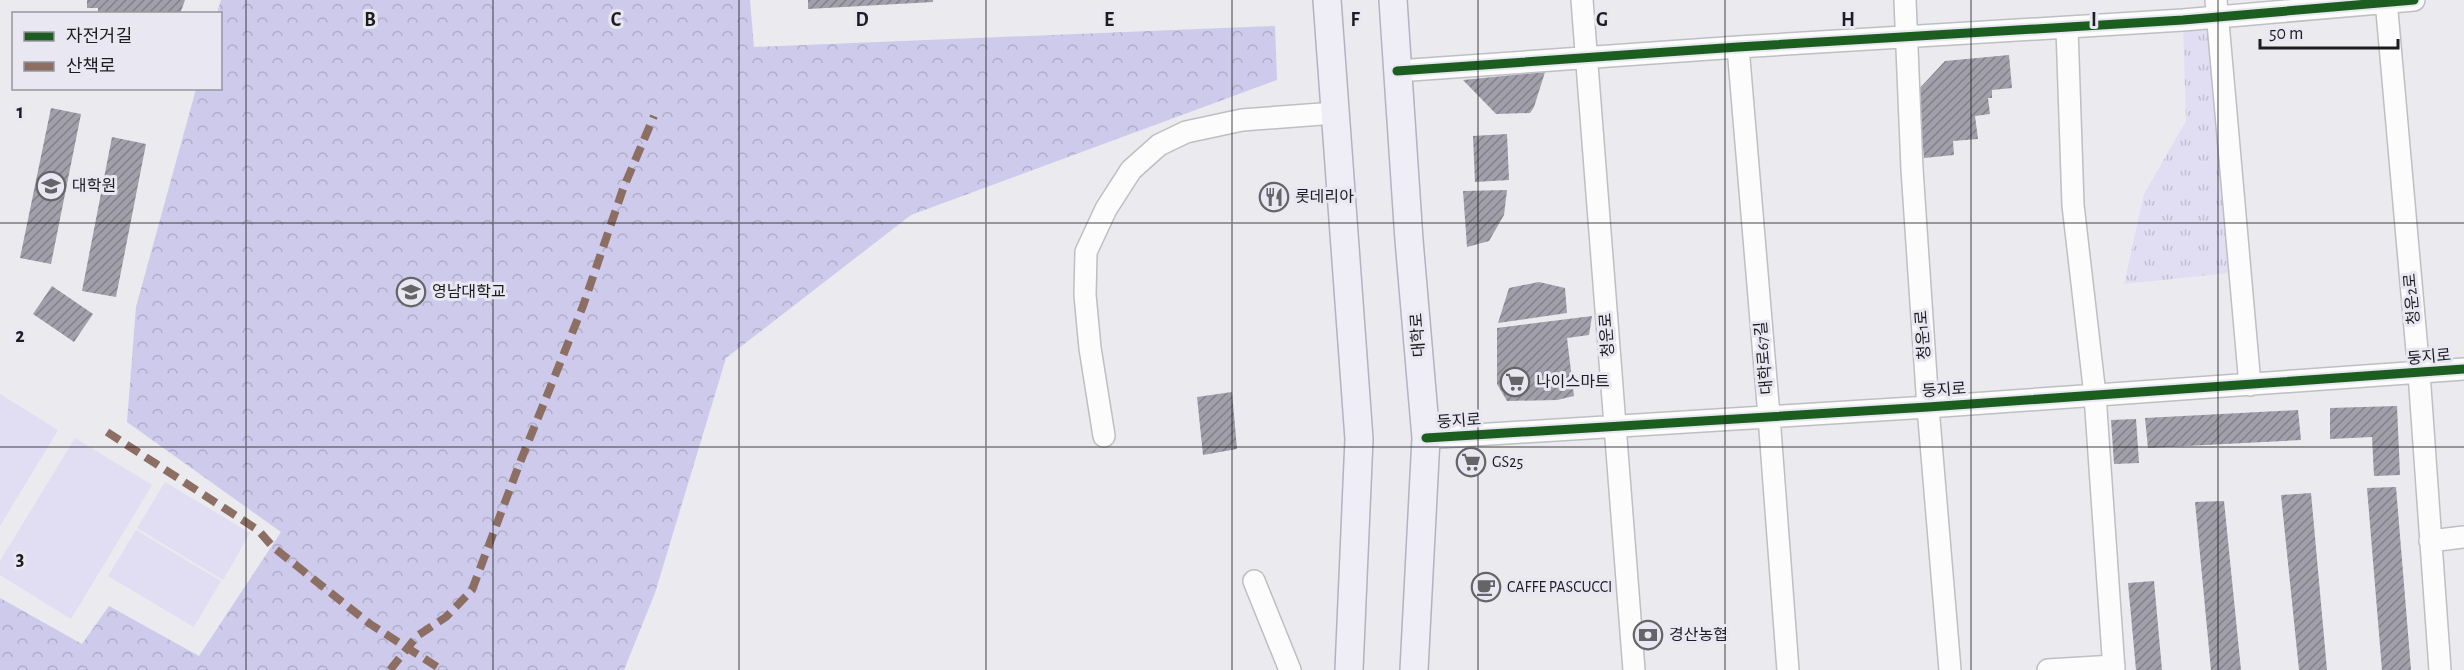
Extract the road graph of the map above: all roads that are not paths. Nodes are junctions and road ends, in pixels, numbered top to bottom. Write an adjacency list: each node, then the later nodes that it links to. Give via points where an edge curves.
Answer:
1 (1328, 0): 13 (main road)
2 (1393, 0): 12 (main road, 대학로)
3 (1582, 0): 11 (street, 청운로)
4 (1905, 0): 9 (street, 청운1로)
5 (2414, 0): 6 (street)
6 (2386, 1): 7 (street); 15 (street, 청운2로)
7 (2217, 9): 8 (street); 16 (street)
8 (2067, 28): 9 (street); 17 (street, via 2073,206)
9 (1908, 38): 10 (street); 18 (street, 청운1로, via 1912,169)
10 (1738, 47): 11 (street); 19 (street, 대학로67길)
11 (1586, 58): 12 (street); 20 (street, 청운로)
12 (1397, 71): 22 (main road, 대학로)
13 (1335, 113): 21 (street, via 1242,120 1186,132 1159,145 1131,170 1106,209 1086,252 1090,348); 28 (main road, via 1359,439)
14 (2464, 369): 15 (street, 둥지로)
15 (2419, 373): 16 (street, 둥지로); 24 (street, 청운2로)
16 (2250, 385): 17 (street, 둥지로)
17 (2095, 395): 18 (street, 둥지로); 26 (street)
18 (1928, 407): 19 (street, 둥지로); 32 (street, 청운1로)
19 (1769, 416): 20 (street, 둥지로); 31 (street, 대학로67길)
20 (1614, 426): 22 (street, 둥지로); 30 (street, 청운로)
21 (1104, 436)
22 (1426, 438): 29 (main road, 대학로)
23 (2464, 537): 24 (street)
24 (2430, 541): 34 (street, 청운2로)
25 (1254, 581): 27 (street)
26 (2114, 668): 33 (street)
27 (1290, 670)
28 (1349, 670)
29 (1414, 670)
30 (1634, 670)
31 (1788, 670)
32 (1950, 670)
33 (2048, 670)
34 (2440, 670)

